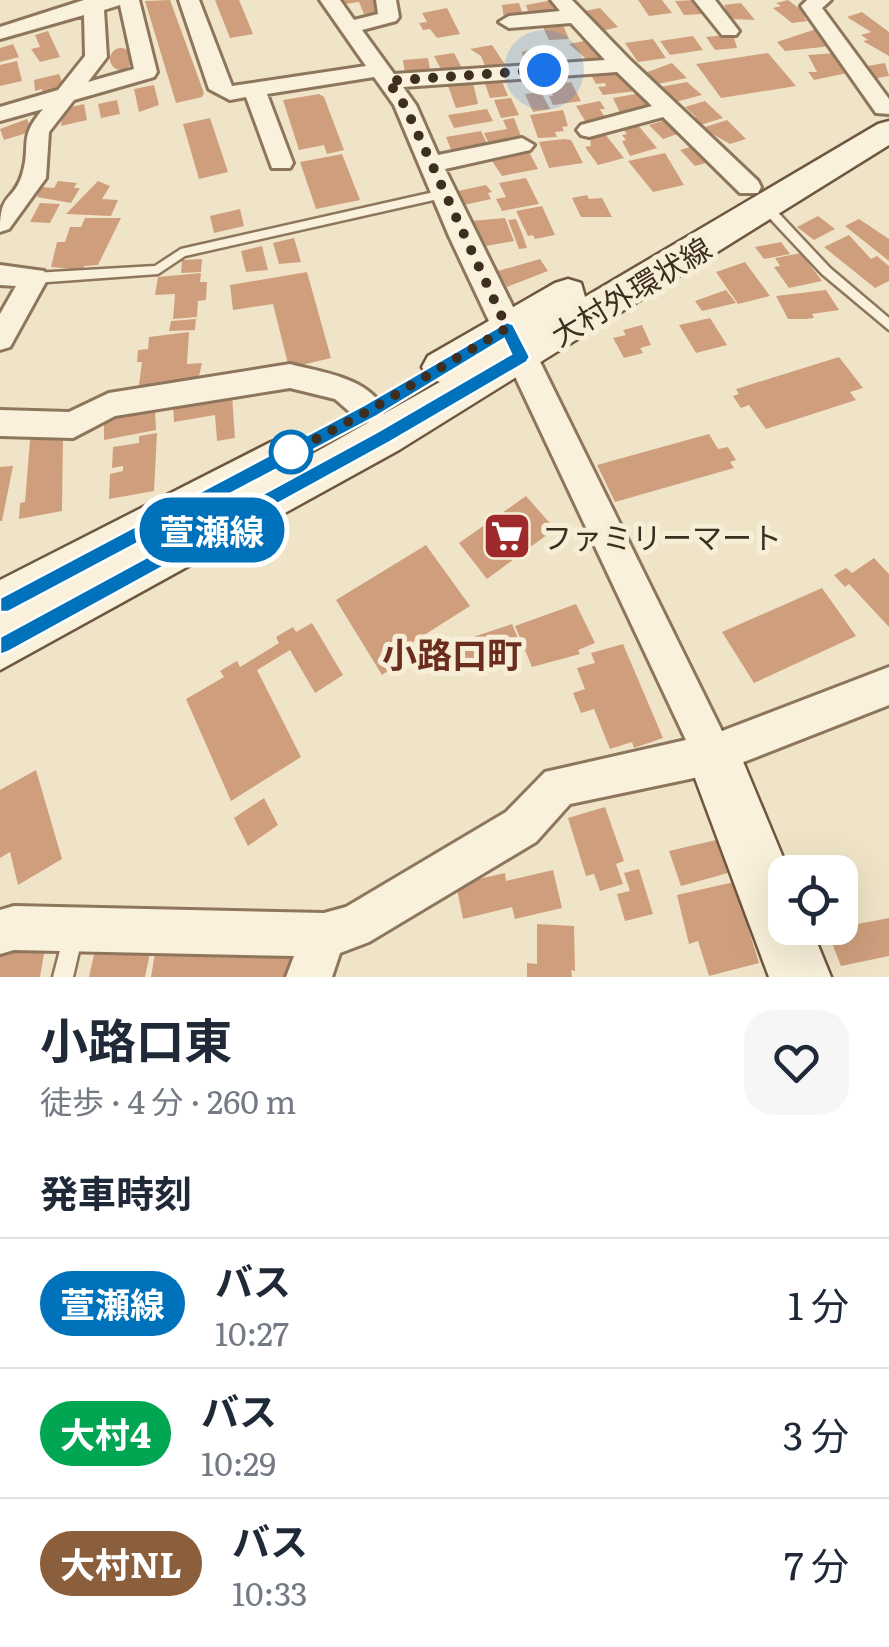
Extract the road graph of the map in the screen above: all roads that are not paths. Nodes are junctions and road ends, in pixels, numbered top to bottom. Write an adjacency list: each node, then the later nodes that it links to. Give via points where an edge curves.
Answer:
1 (128, 0): 16 (street, via 146,72)
2 (189, 0): 15 (street, via 220,89)
3 (330, 0): 10 (street)
4 (386, 0): 10 (street, via 389,16)
5 (704, 0): 11 (street)
6 (822, 0): 19 (street, via 811,6)
7 (102, 2): 12 (street); 16 (street, via 96,58)
8 (571, 5): 9 (street); 13 (street)
9 (509, 22)
10 (350, 27): 14 (street)
11 (729, 31)
12 (0, 33)
13 (622, 65): 14 (street); 17 (street)
14 (384, 76): 15 (street); 23 (street)
15 (255, 91): 22 (street)
16 (66, 95): 18 (street); 26 (street, via 37,131 34,178)
17 (668, 109): 20 (street); 25 (street)
18 (0, 114)
19 (887, 115): 25 (main road, 大村外環状線)
20 (588, 130)
21 (522, 145): 23 (street)
22 (280, 164)
23 (430, 164): 24 (street)
24 (443, 194): 28 (lane, via 181,253 158,270); 31 (street)
25 (758, 197): 29 (lane, via 826,271); 31 (main road, 大村外環状線)
26 (0, 223)
27 (0, 276): 28 (street)
28 (34, 278): 30 (street)
29 (889, 325)
30 (0, 338)
31 (514, 342): 32 (main road, 大村外環状線); 35 (main road, 大村外環状線, via 367,446); 37 (street)
32 (370, 410): 33 (street, via 344,390 290,376 109,405 73,425); 34 (main road, 大村外環状線)
33 (0, 424)
34 (0, 605)
35 (0, 644)
36 (889, 686): 37 (street)
37 (713, 754): 40 (street, via 559,786 521,827 354,927); 43 (main road)
38 (74, 930): 39 (street); 40 (street); 41 (lane)
39 (0, 932)
40 (324, 934): 42 (street)
41 (63, 977)
42 (309, 977)
43 (800, 977)

